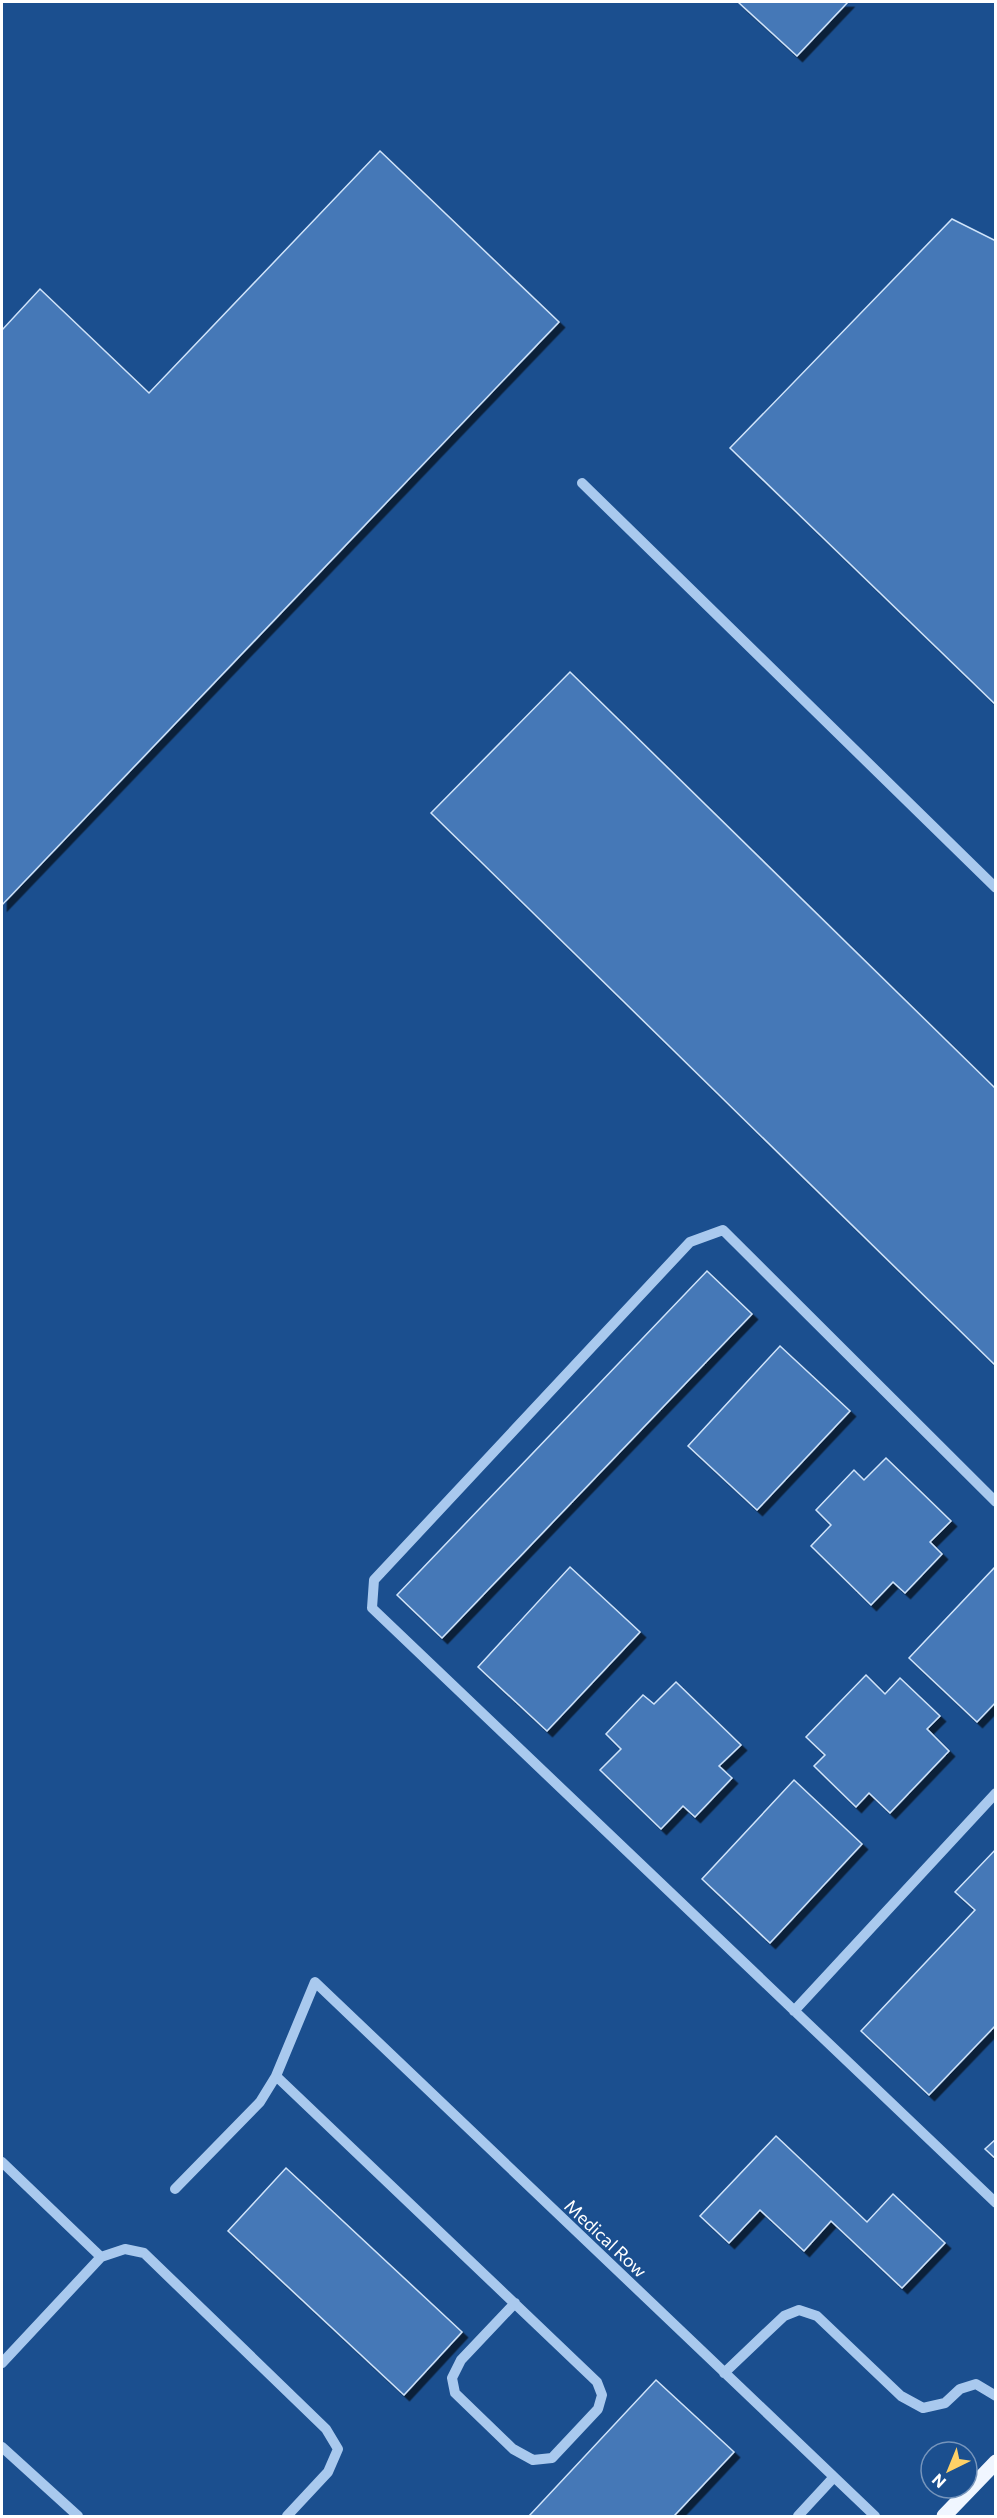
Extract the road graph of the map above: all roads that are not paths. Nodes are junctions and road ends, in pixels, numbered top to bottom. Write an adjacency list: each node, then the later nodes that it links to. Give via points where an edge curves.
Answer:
1 (582, 483): 2 (street)
2 (996, 888)
3 (996, 1502): 5 (street, via 723,1230 690,1242 374,1580 372,1608)
4 (996, 1793): 5 (street)
5 (794, 2011): 9 (street)
6 (276, 2076): 8 (street, via 260,2102); 11 (street); 13 (street, Medical Row, via 315,1982)
7 (2, 2162): 10 (street)
8 (175, 2189)
9 (996, 2204)
10 (101, 2257): 12 (street); 19 (street, via 125,2249 144,2253 326,2429 338,2449 328,2472)
11 (515, 2303): 11 (street, via 597,2382 602,2395 598,2409 552,2458 533,2460 513,2449 455,2393 452,2378 461,2360)
12 (2, 2363)
13 (724, 2373): 14 (street, via 784,2316 800,2310 817,2316 901,2396 923,2408 945,2403 960,2389 976,2384); 17 (street, Medical Row)
14 (996, 2396)
15 (2, 2447): 18 (street)
16 (996, 2462): 22 (main road)
17 (834, 2477): 20 (street); 21 (street, Medical Row)
18 (78, 2517)
19 (287, 2517)
20 (798, 2517)
21 (875, 2517)
22 (944, 2517)

